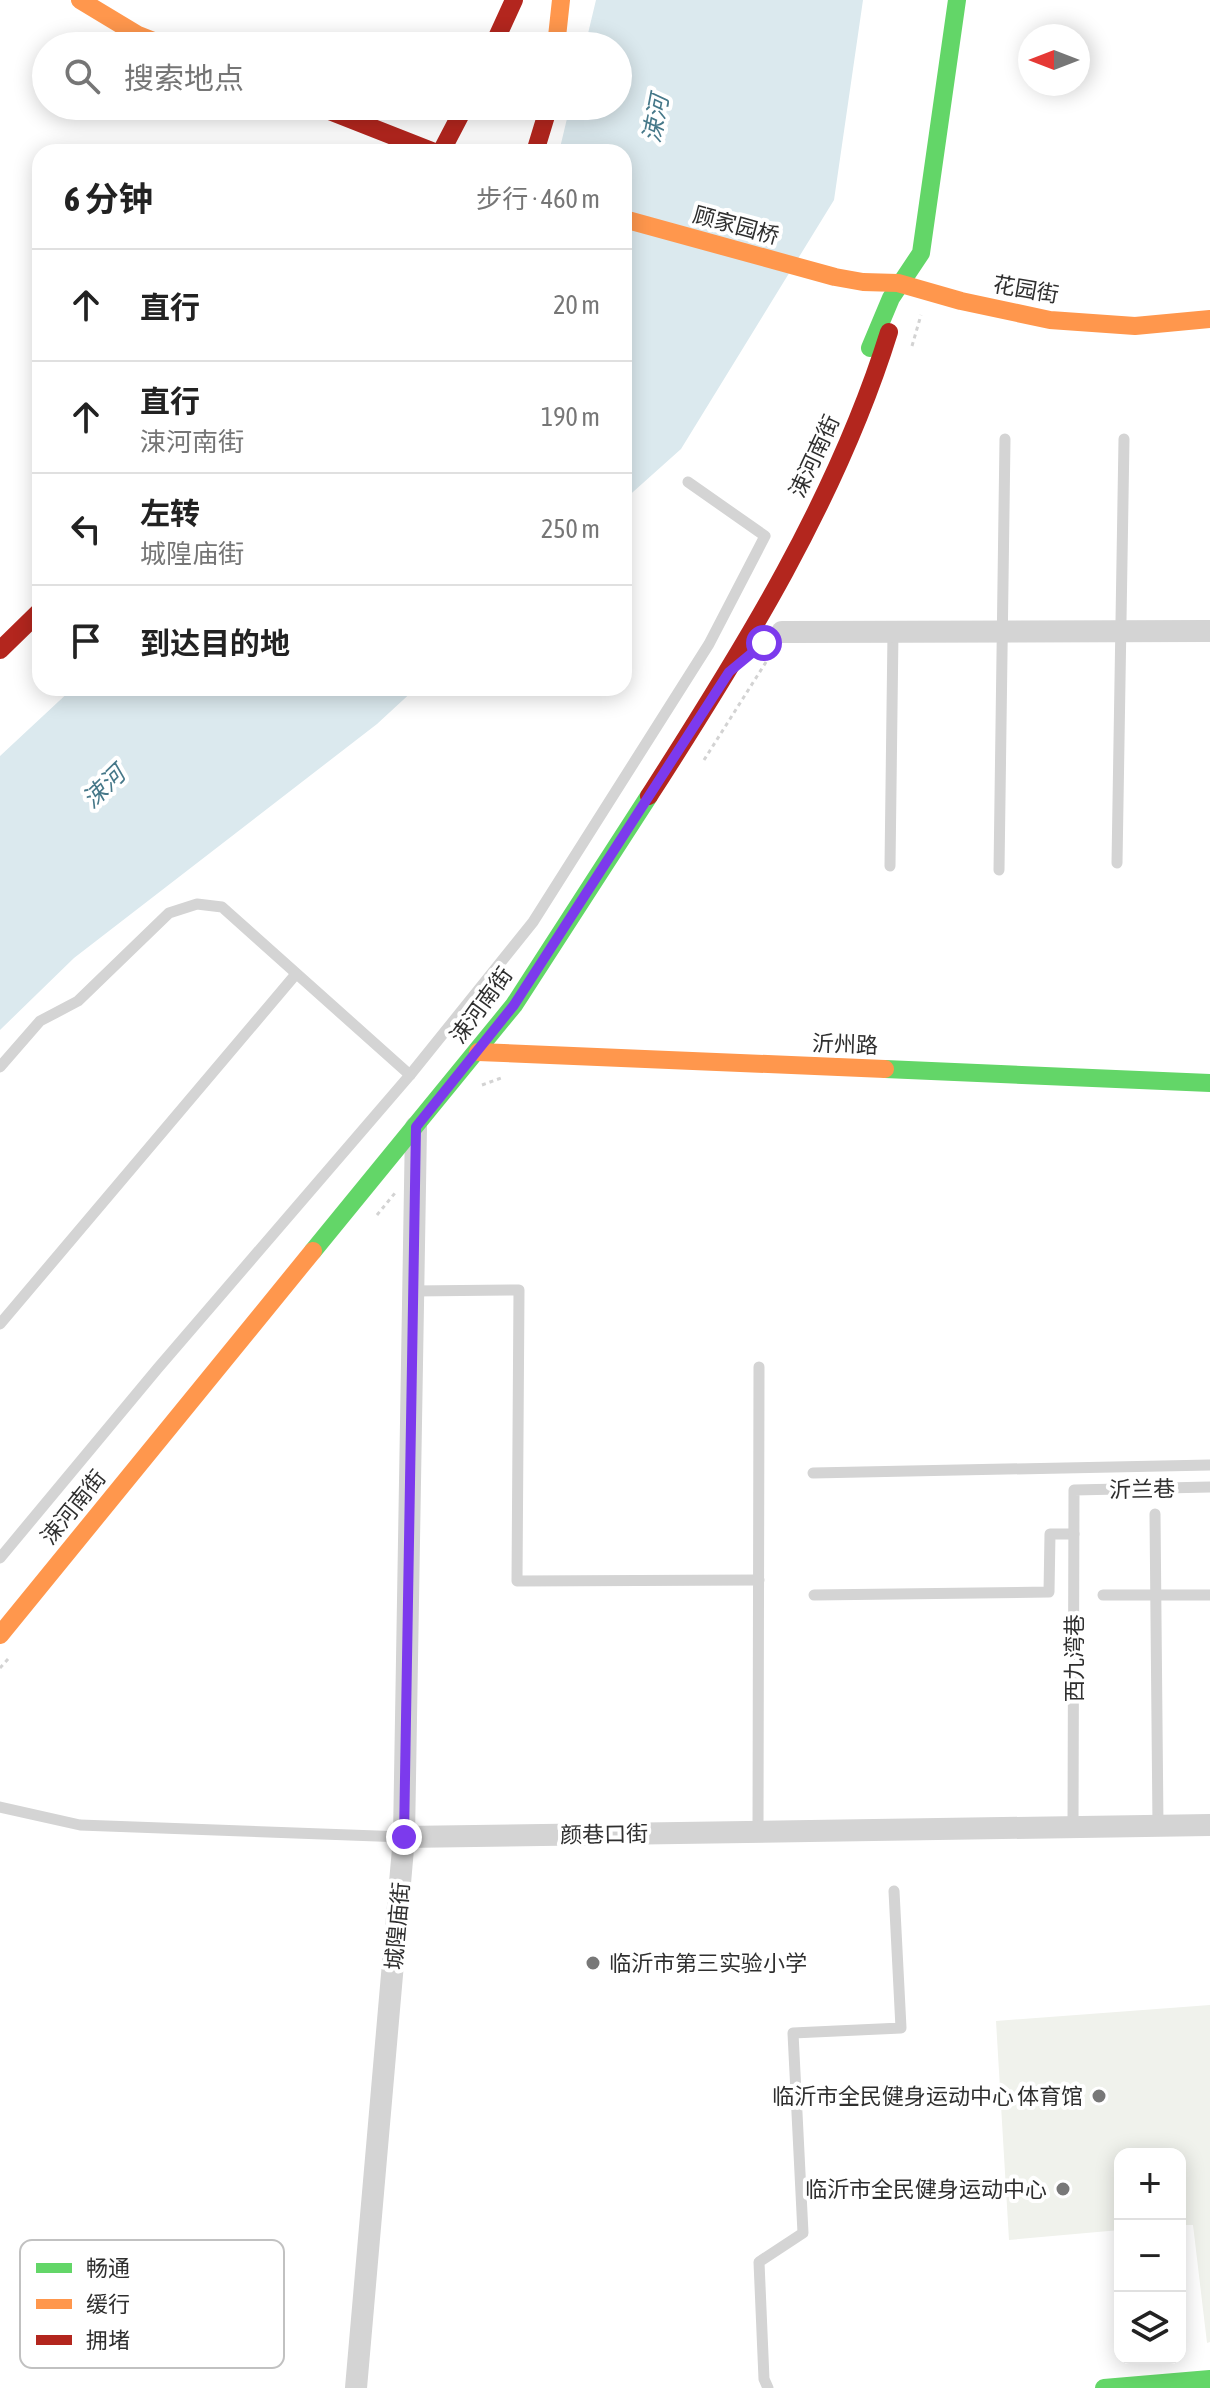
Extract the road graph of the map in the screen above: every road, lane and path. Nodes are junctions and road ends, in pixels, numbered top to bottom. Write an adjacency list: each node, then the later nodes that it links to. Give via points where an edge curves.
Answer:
1 (80, 0): 6 (main road)
2 (514, 0): 7 (main road)
3 (561, 0): 8 (main road)
4 (947, 0): 16 (main road)
5 (957, 0): 18 (main road, via 921,253)
6 (133, 32)
7 (499, 32)
8 (558, 32)
9 (353, 120): 12 (main road)
10 (458, 120): 13 (main road)
11 (545, 120): 14 (main road)
12 (414, 144)
13 (445, 144)
14 (537, 144)
15 (632, 221): 17 (main road, 顾家园桥)
16 (910, 243)
17 (835, 277): 18 (main road, 花园街)
18 (898, 283): 19 (main road, 花园街, via 1050,320 1135,326); 31 (main road, via 831,448 743,625); 31 (main road, via 903,326 858,440 764,643)
19 (1210, 319)
20 (889, 332): 31 (main road, 涑河南街, via 846,445)
21 (1005, 439): 29 (lane)
22 (1124, 439): 25 (lane)
23 (688, 482): 38 (lane, via 765,536 709,644 533,922)
24 (32, 619): 30 (main road)
25 (1120, 631): 26 (street); 29 (street); 32 (lane)
26 (1210, 631)
27 (782, 632): 28 (street)
28 (893, 632): 29 (street); 33 (lane)
29 (1001, 632): 34 (lane)
30 (0, 650)
31 (729, 672): 36 (main road, 涑河南街, via 514,1005)
32 (1117, 863)
33 (890, 866)
34 (999, 870)
35 (296, 974): 37 (lane, via 222,907 197,904 169,913 78,1001 40,1021); 38 (lane); 42 (lane)
36 (478, 1052): 39 (main road, 沂州路); 40 (main road, 涑河南街)
37 (0, 1067)
38 (410, 1075): 52 (lane)
39 (1210, 1083)
40 (416, 1127): 41 (street, 城隍庙街); 58 (main road, 涑河南街)
41 (413, 1291): 53 (lane, via 519,1290 517,1581); 64 (street, 城隍庙街)
42 (0, 1324)
43 (759, 1367): 53 (lane)
44 (1210, 1465): 45 (lane)
45 (1108, 1468): 46 (lane); 48 (lane)
46 (813, 1473)
47 (1210, 1487): 48 (lane, 沂兰巷)
48 (1108, 1489): 49 (lane, 沂兰巷)
49 (1074, 1490): 51 (lane, 西九湾巷)
50 (1155, 1514): 56 (lane)
51 (1074, 1534): 54 (lane, via 1050,1534 1049,1592); 62 (lane, 西九湾巷)
52 (0, 1558)
53 (759, 1580): 63 (lane)
54 (814, 1595)
55 (1103, 1595): 56 (lane)
56 (1156, 1595): 57 (lane); 61 (lane)
57 (1210, 1595)
58 (0, 1635)
59 (0, 1807): 64 (lane, 颜巷口街, via 80,1825)
60 (1210, 1825): 61 (street, 颜巷口街)
61 (1158, 1826): 62 (street, 颜巷口街)
62 (1073, 1827): 63 (street, 颜巷口街)
63 (758, 1832): 64 (street, 颜巷口街)
64 (404, 1837): 67 (street, 城隍庙街)
65 (894, 1891): 68 (lane, via 901,2028 793,2033 803,2233 759,2262)
66 (1210, 2379): 69 (main road)
67 (356, 2388)
68 (768, 2388)
69 (1104, 2388)

